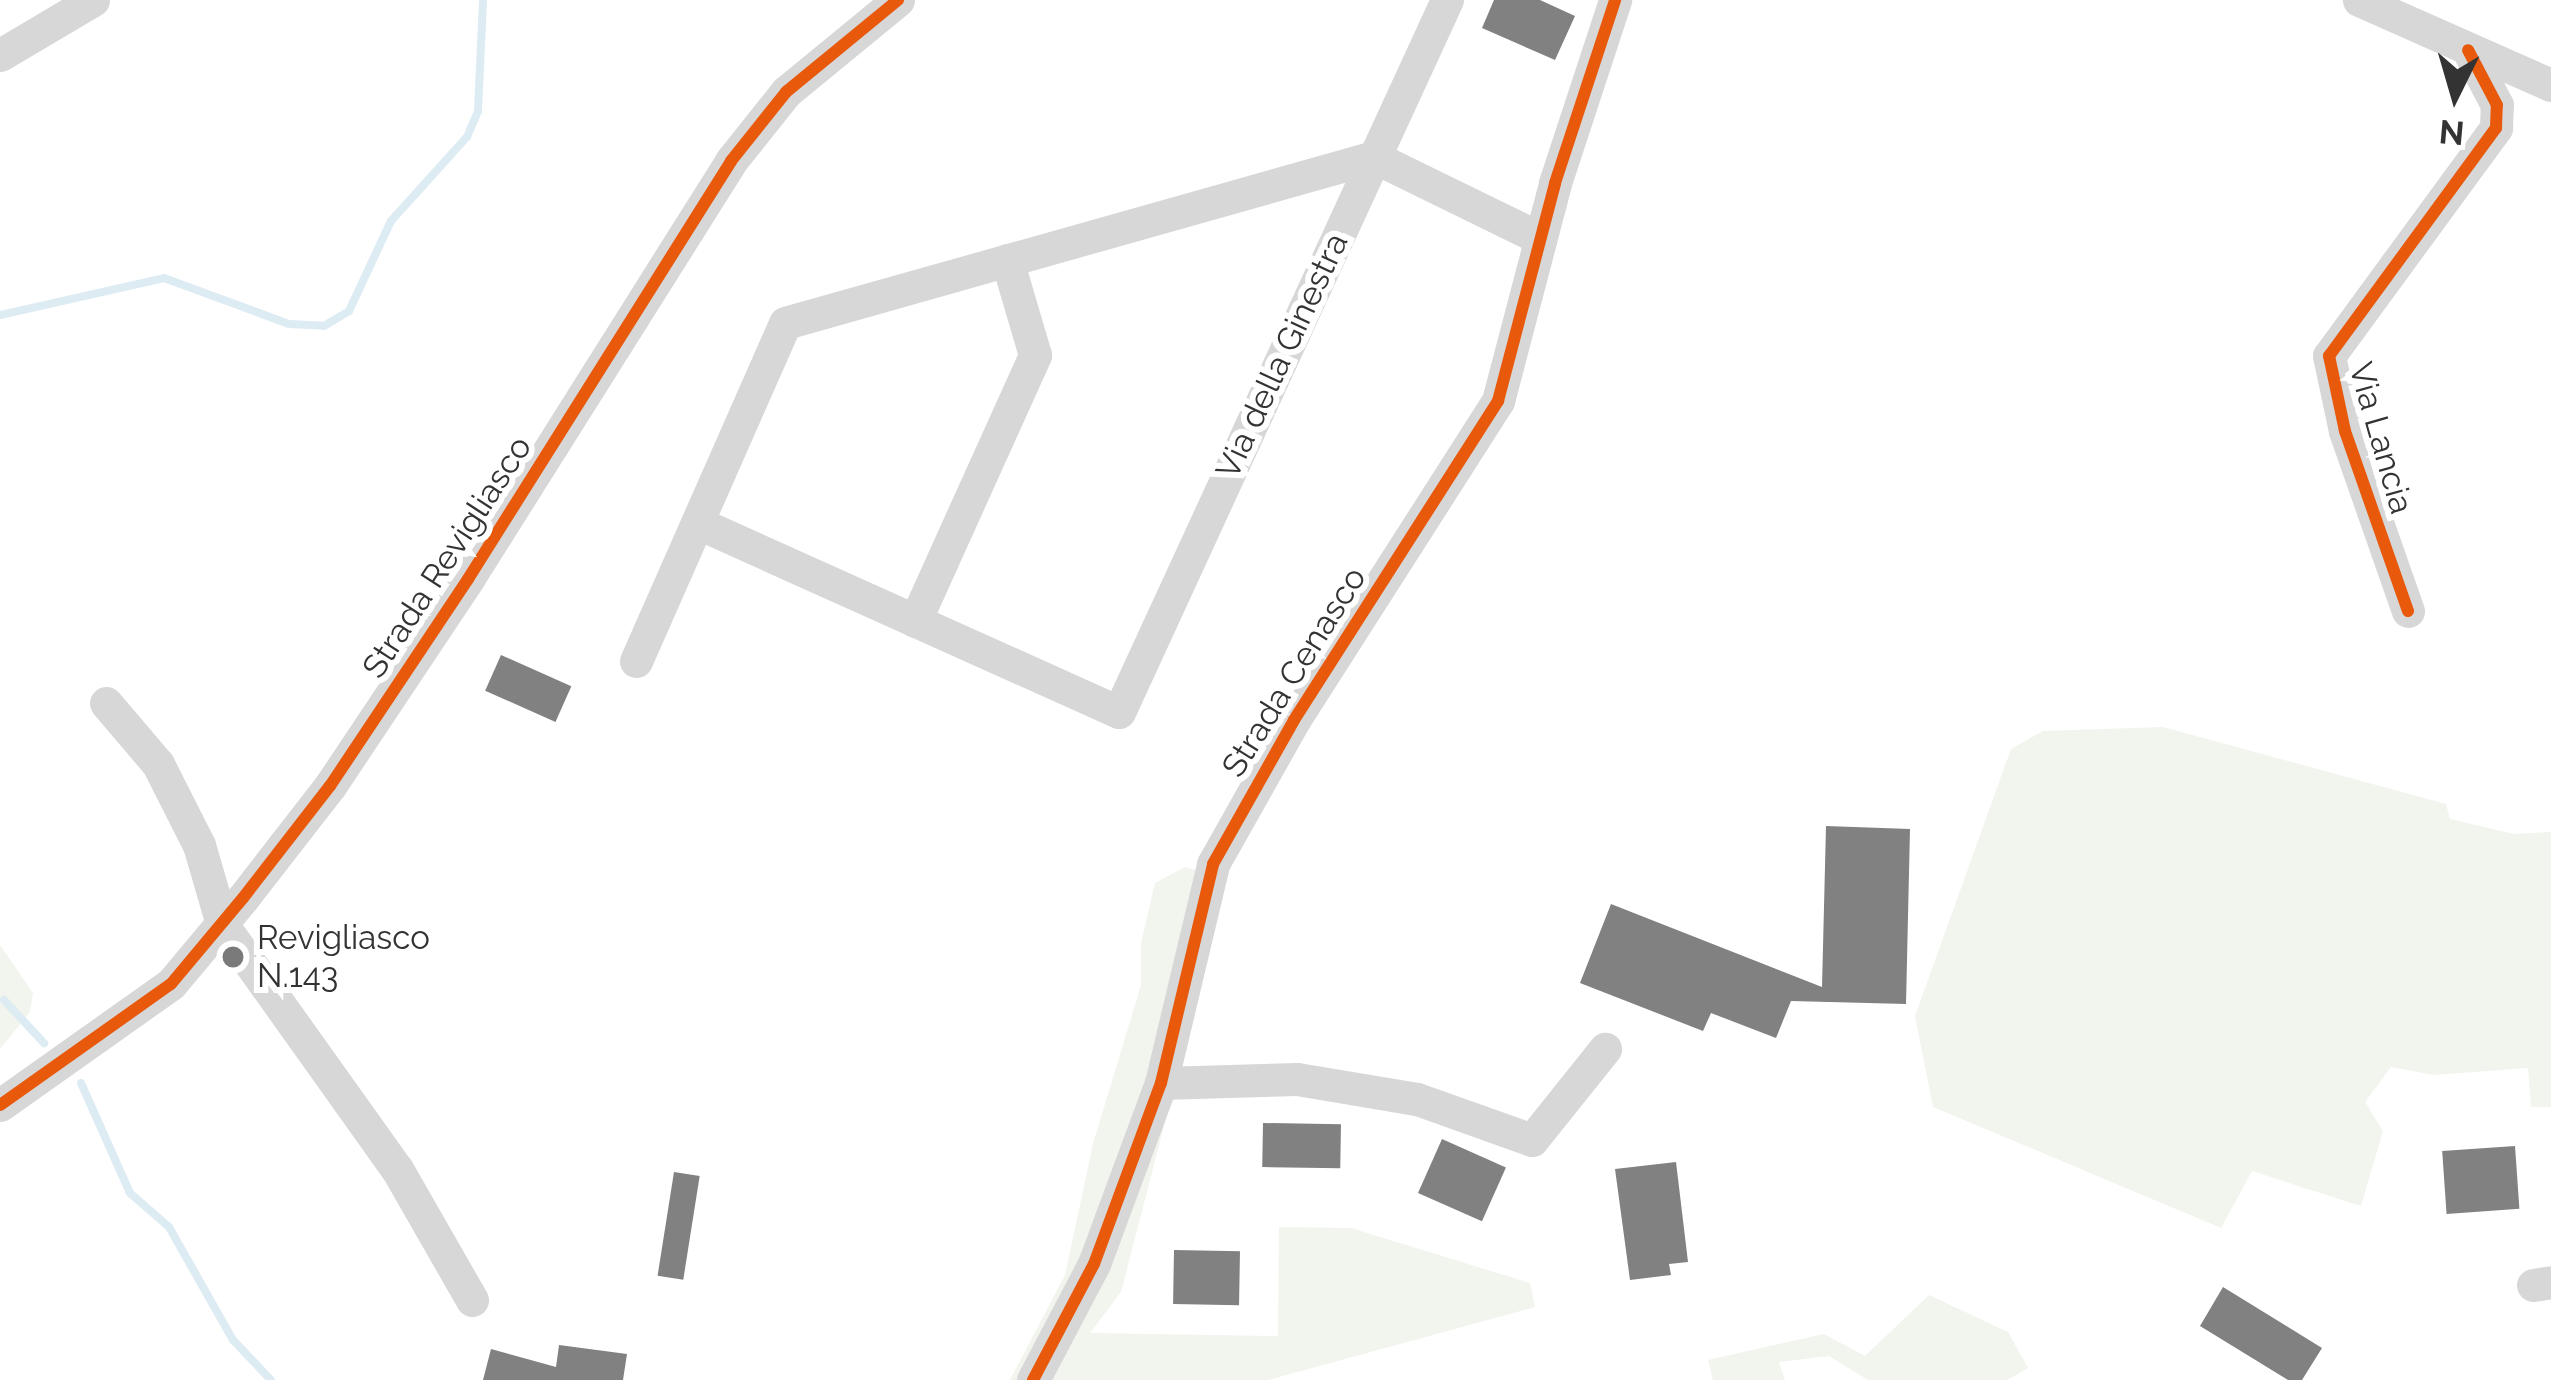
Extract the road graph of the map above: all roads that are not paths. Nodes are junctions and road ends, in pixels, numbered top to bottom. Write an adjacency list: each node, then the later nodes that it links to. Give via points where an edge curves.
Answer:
1 (92, 0): 7 (street)
2 (898, 0): 17 (street, Strada Revigliasco, via 786,92 731,160 468,580 329,787)
3 (1447, 0): 9 (street, Via della Ginestra)
4 (1616, 0): 10 (street, Strada Cenasco)
5 (2360, 0): 6 (street)
6 (2468, 50): 8 (street); 13 (street, Via Lancia, via 2497,105 2496,128 2329,356 2345,431)
7 (0, 55)
8 (2551, 85)
9 (1374, 157): 10 (street); 11 (street); 14 (street, Via della Ginestra, via 1118,712)
10 (1539, 238): 19 (street, Strada Cenasco, via 1498,401 1294,720 1213,864)
11 (1007, 260): 12 (street, via 785,323); 14 (street, via 1035,356)
12 (698, 524): 14 (street); 15 (street)
13 (2408, 611)
14 (915, 621)
15 (636, 661)
16 (106, 703): 17 (street, via 158,764 199,845)
17 (222, 924): 20 (street, Strada Revigliasco, via 171,983); 21 (street, via 397,1169)
18 (1605, 1049): 19 (street, via 1532,1140 1417,1099 1317,1082)
19 (1161, 1083): 22 (street, Strada Cenasco, via 1094,1264)
20 (0, 1106)
21 (472, 1300)
22 (1033, 1380)

